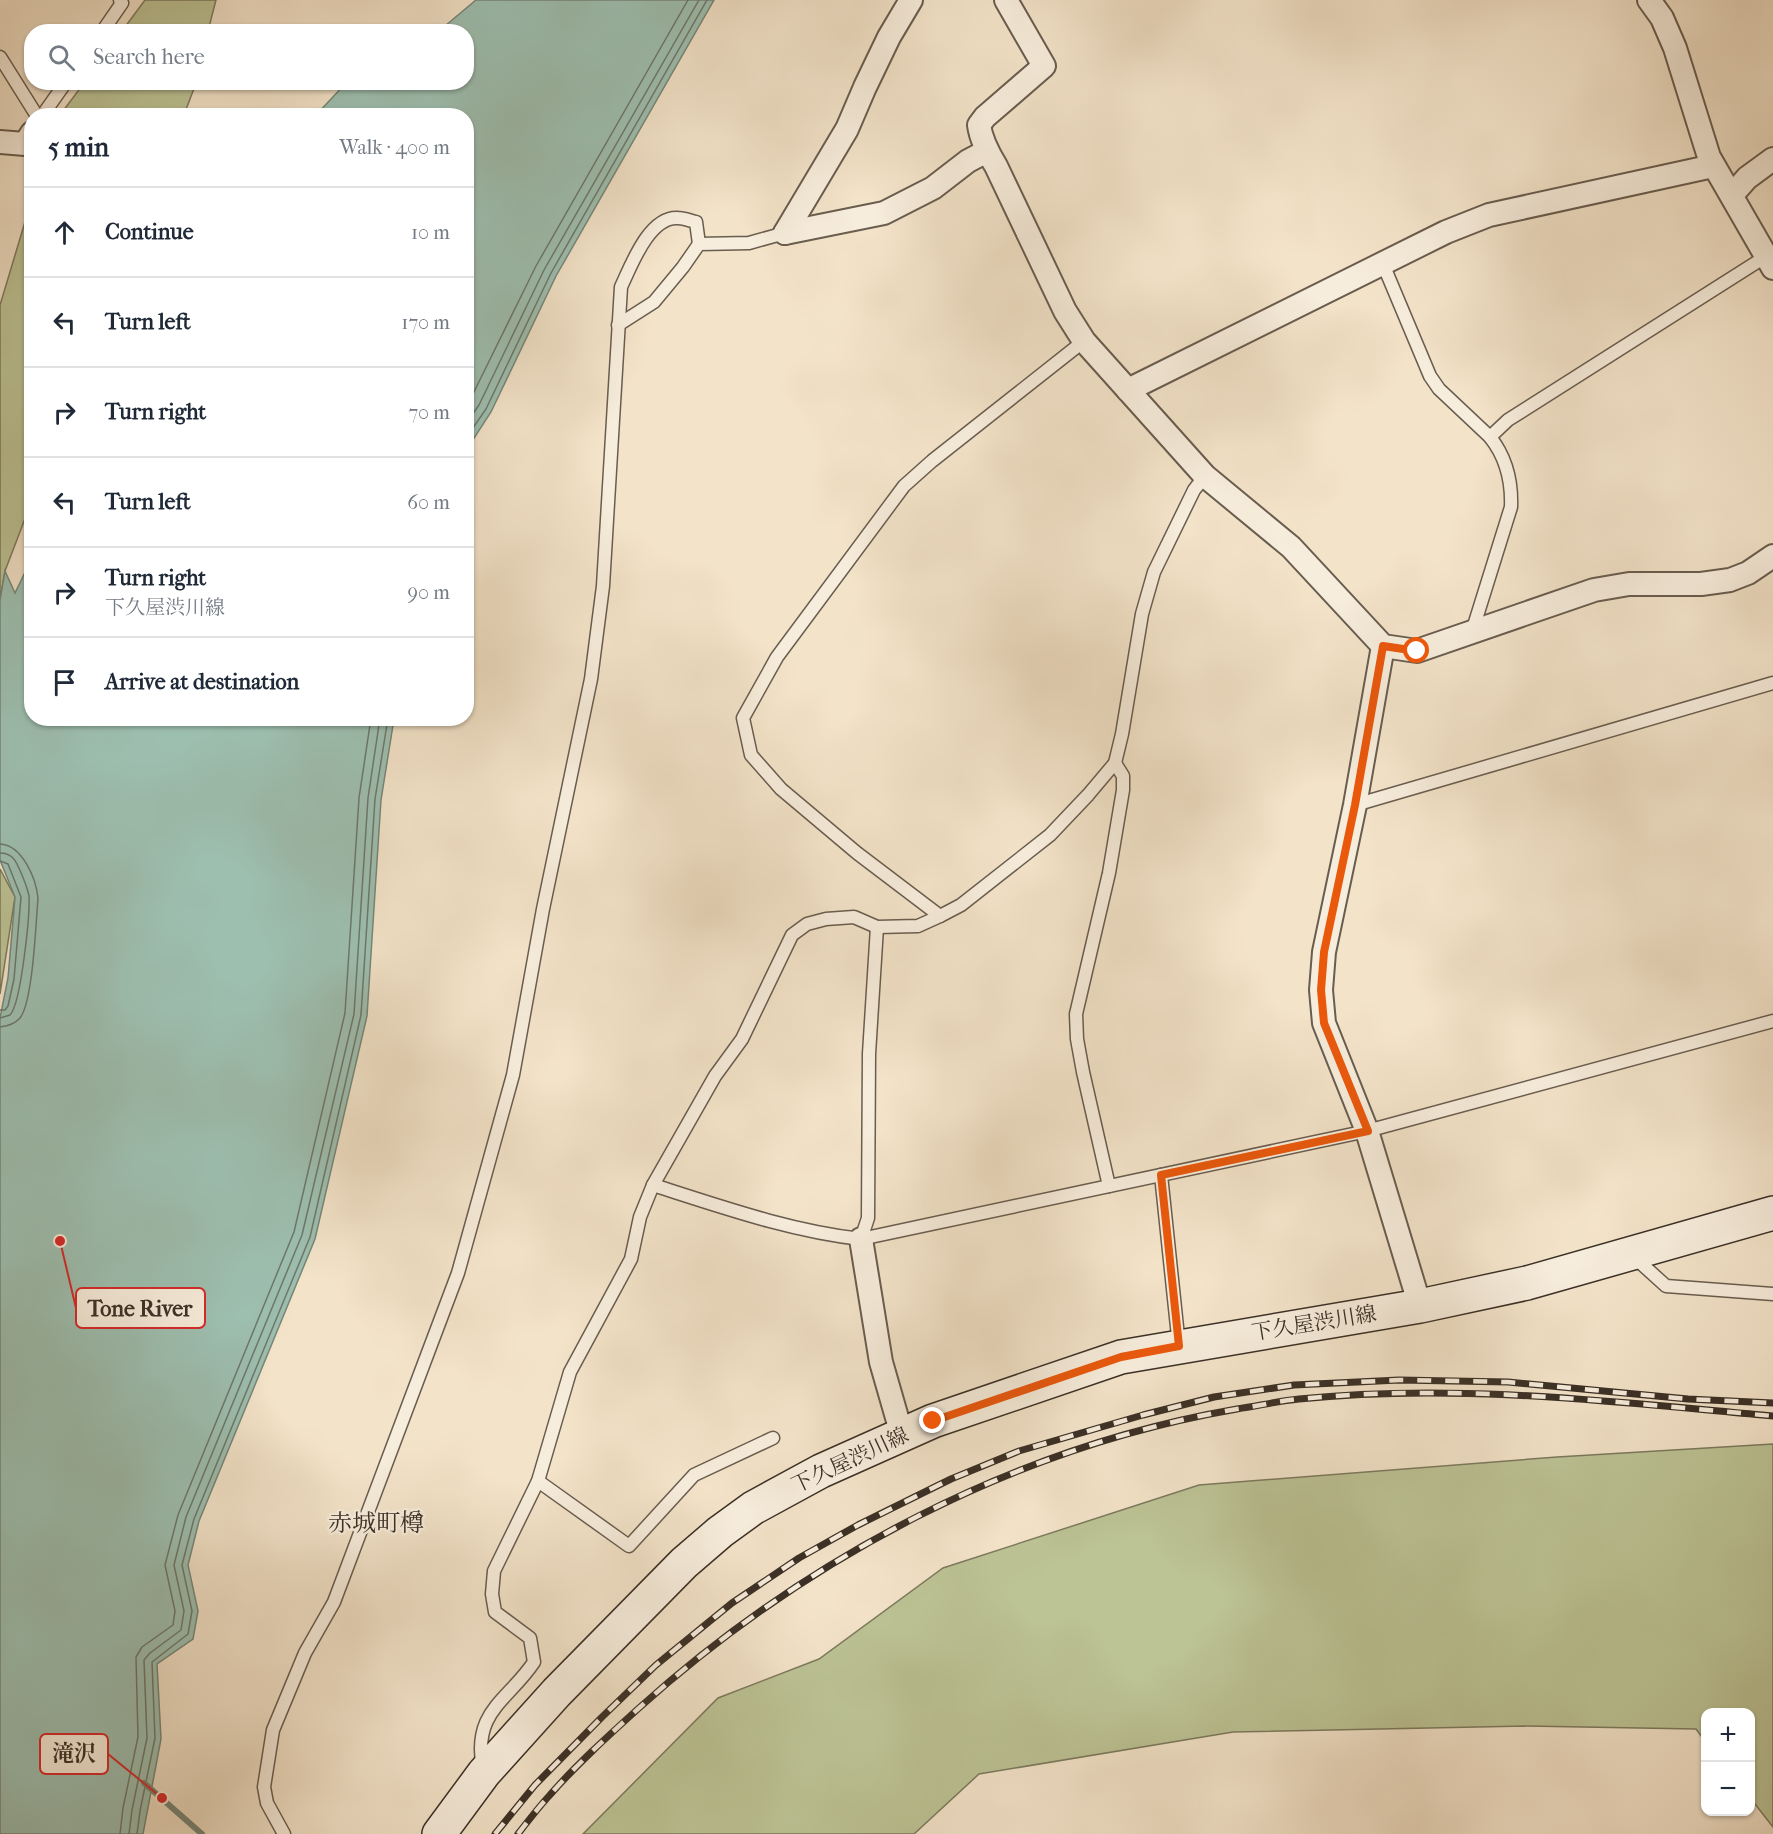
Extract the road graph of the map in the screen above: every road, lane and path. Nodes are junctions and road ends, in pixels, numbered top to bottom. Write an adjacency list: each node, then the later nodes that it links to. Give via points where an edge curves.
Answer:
1 (120, 0): 5 (lane, via 122,3)
2 (911, 0): 16 (street, via 889,37 847,129)
3 (1006, 0): 12 (street, via 1044,66 980,125)
4 (1649, 0): 14 (street, via 1675,48)
5 (108, 24)
6 (0, 57): 8 (lane)
7 (60, 90): 9 (lane)
8 (32, 108)
9 (48, 108)
10 (0, 142): 11 (street)
11 (24, 144)
12 (987, 151): 16 (street, via 933,188 884,213); 21 (street)
13 (1773, 159): 15 (street)
14 (1713, 166): 15 (street); 19 (street, via 1489,214)
15 (1732, 195): 18 (street)
16 (785, 233): 17 (lane, via 748,243)
17 (699, 244): 20 (lane, via 654,302); 20 (lane, via 696,222 676,217 658,224 639,248 621,287)
18 (1769, 263): 23 (lane, via 1509,420)
19 (1383, 264): 22 (street); 23 (lane, via 1430,376)
20 (618, 325): 48 (lane, via 603,586 591,679 513,1075 458,1273 334,1602 305,1653 273,1730 264,1787 267,1803)
21 (1084, 342): 22 (street); 31 (lane, via 904,486 777,657 742,718 751,755 781,789)
22 (1128, 390): 24 (street)
23 (1490, 437): 26 (lane, via 1501,451 1508,473 1511,507)
24 (1204, 476): 27 (street, via 1291,547); 29 (lane, via 1154,572 1142,614)
25 (1773, 556): 26 (street, via 1730,580 1614,585)
26 (1472, 632): 27 (street, via 1417,651)
27 (1383, 646): 30 (street)
28 (1773, 683): 30 (lane)
29 (1115, 763): 31 (lane, via 1050,835 961,906); 37 (lane, via 1123,776 1123,790 1109,873 1076,1014 1083,1072)
30 (1355, 805): 34 (street, via 1324,952 1321,990 1324,1023)
31 (940, 916): 32 (lane, via 918,926)
32 (877, 927): 36 (lane, via 854,917 826,919 807,924 792,935 742,1040 715,1076); 39 (lane, via 869,1054 868,1218)
33 (1773, 1021): 34 (lane)
34 (1368, 1131): 35 (lane); 42 (street)
35 (1161, 1175): 37 (lane); 43 (lane)
36 (653, 1185): 39 (lane, via 747,1215 828,1236); 46 (lane, via 640,1217 631,1259 570,1372)
37 (1109, 1186): 39 (lane)
38 (1773, 1212): 40 (main road, 下久屋渋川線)
39 (861, 1239): 44 (street, via 881,1362)
40 (1631, 1254): 41 (lane, via 1666,1286); 42 (main road, 下久屋渋川線, via 1527,1283)
41 (1773, 1294)
42 (1420, 1306): 43 (main road, 下久屋渋川線)
43 (1179, 1346): 44 (main road, 下久屋渋川線, via 1121,1357)
44 (902, 1435): 47 (main road, 下久屋渋川線, via 786,1489 720,1532 626,1621)
45 (773, 1438): 46 (lane, via 694,1475 628,1546)
46 (538, 1481): 47 (lane, via 494,1571 492,1594 495,1612 530,1638 534,1662 499,1701 483,1729 480,1750)
47 (484, 1773): 49 (main road, 下久屋渋川線)
48 (284, 1834)
49 (439, 1834)

